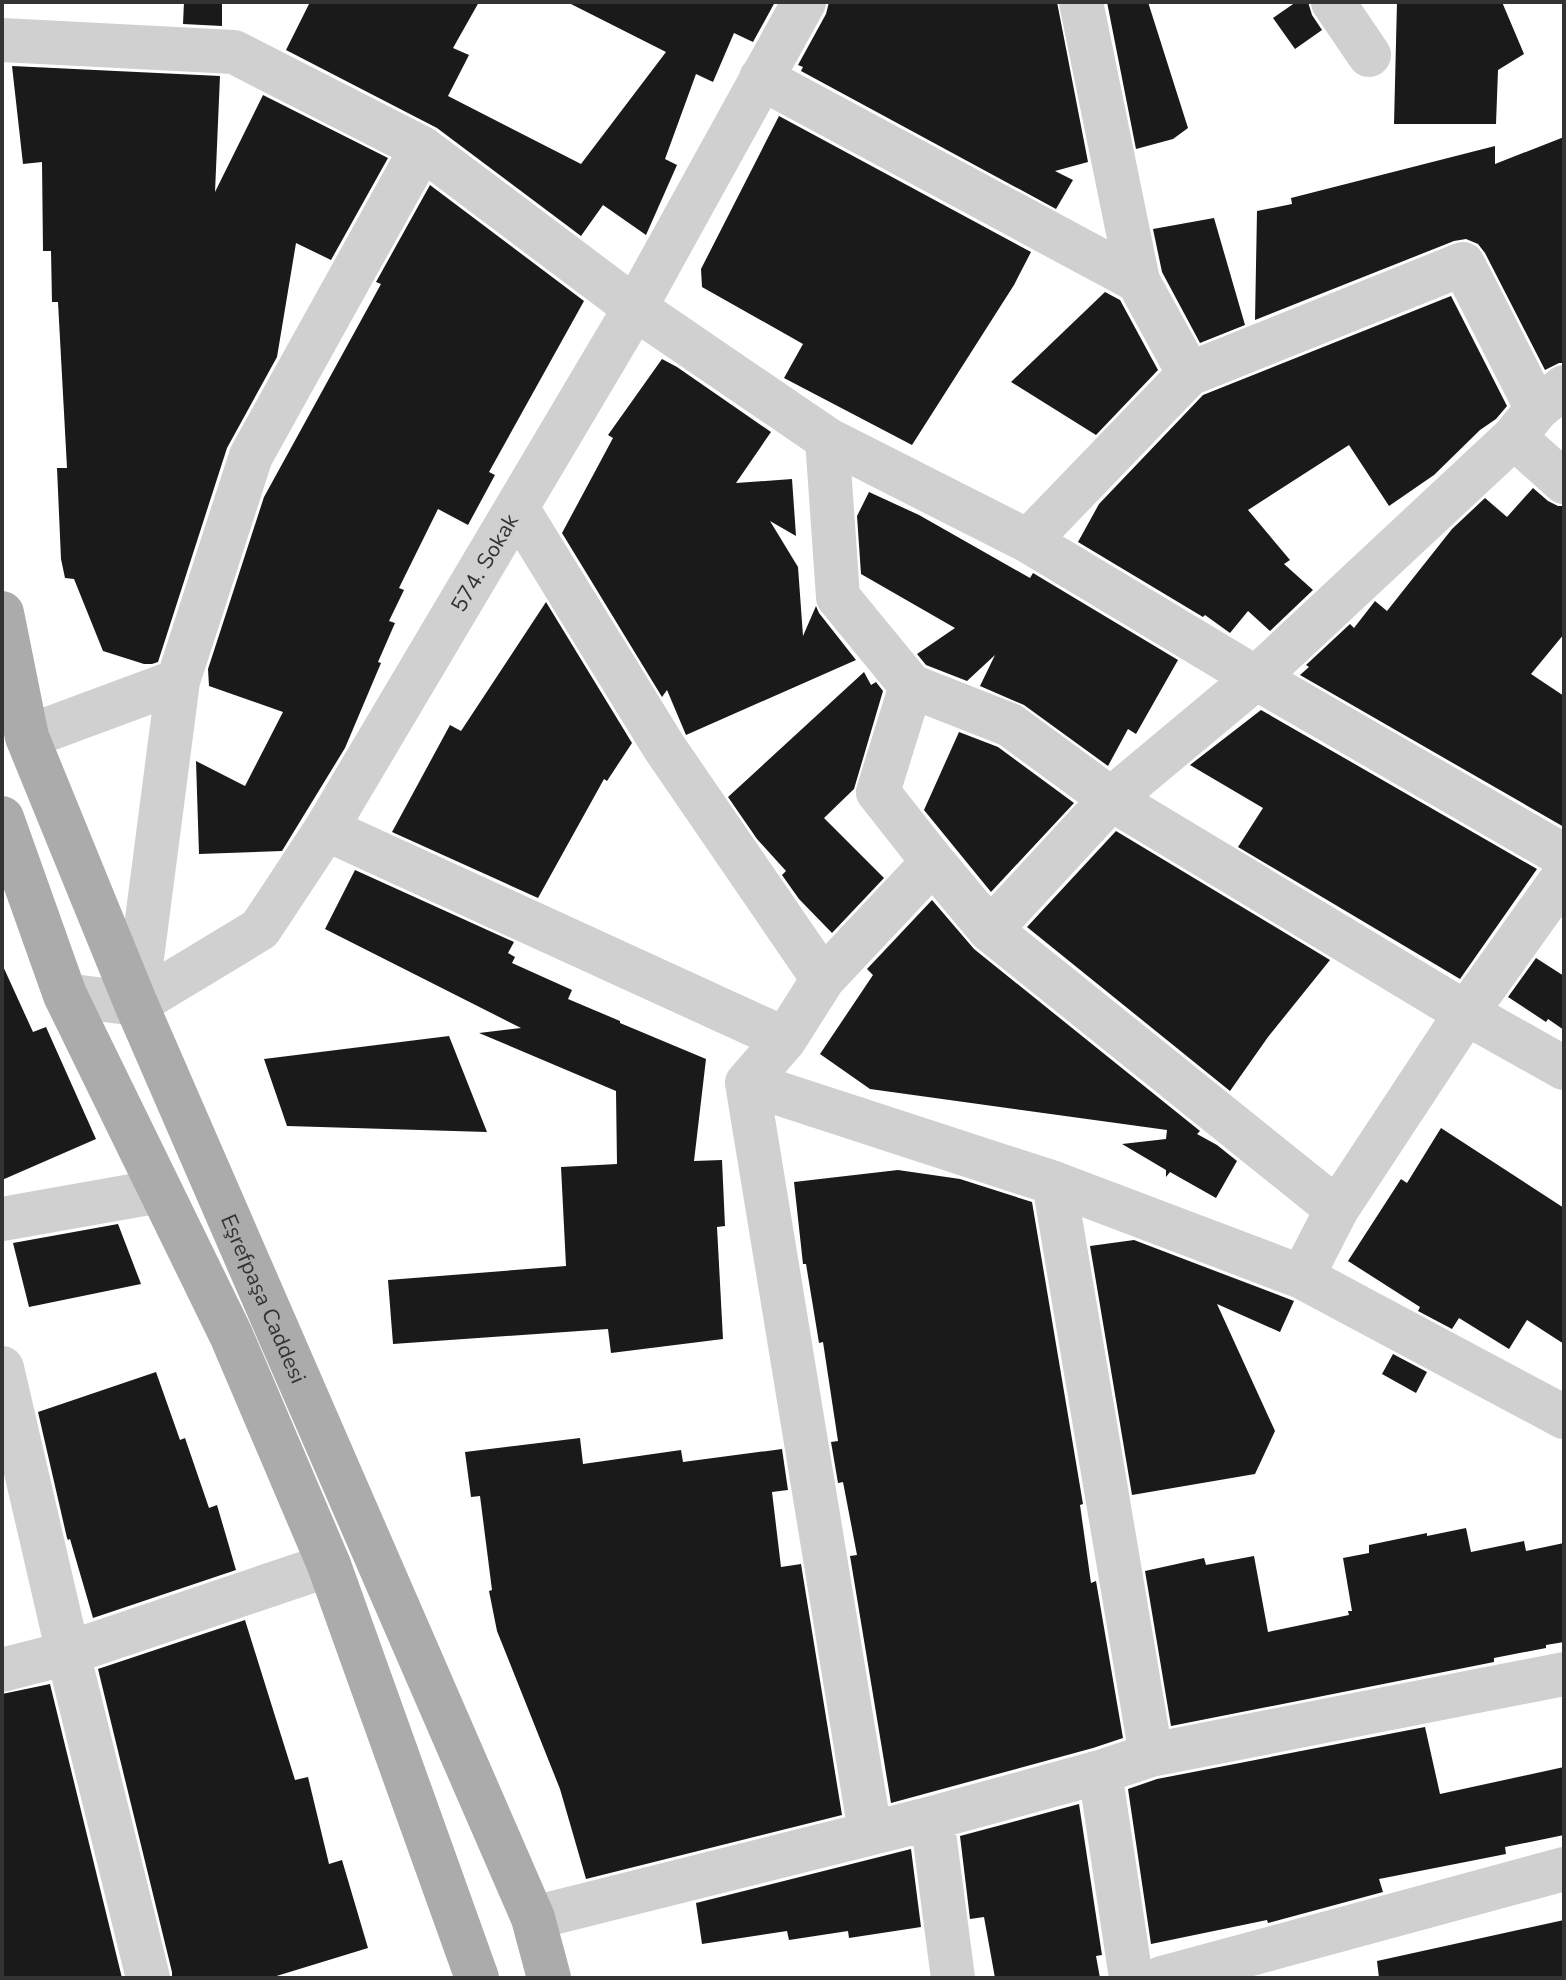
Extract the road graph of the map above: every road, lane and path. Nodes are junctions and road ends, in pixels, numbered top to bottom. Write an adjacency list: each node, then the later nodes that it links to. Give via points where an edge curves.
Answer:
1 (804, 2): 6 (street, 574. Sokak)
2 (1081, 2): 8 (street)
3 (1333, 2): 5 (street)
4 (2, 40): 7 (street, via 234,52)
5 (1369, 55)
6 (761, 78): 8 (street); 9 (street, 574. Sokak)
7 (422, 148): 9 (street); 18 (street, via 251,456)
8 (1138, 281): 10 (street)
9 (635, 308): 12 (street); 14 (street, 574. Sokak)
10 (1189, 374): 11 (street, via 1463,264); 15 (street)
11 (1538, 411): 13 (street); 17 (street)
12 (827, 439): 15 (street); 19 (street, via 838,597)
13 (1564, 482)
14 (517, 508): 23 (street, 574. Sokak); 28 (street, via 664,747)
15 (1028, 541): 17 (street)
16 (2, 613): 20 (main road, Eşrefpaşa Caddesi)
17 (1256, 678): 21 (street); 24 (street)
18 (178, 681): 20 (street); 30 (street)
19 (911, 686): 21 (street, via 1010,725); 25 (street, via 878,792)
20 (27, 737): 30 (main road, Eşrefpaşa Caddesi)
21 (1111, 799): 27 (street); 31 (street)
22 (2, 818): 29 (main road, Eşrefpaşa Caddesi)
23 (326, 829): 30 (street, 574. Sokak, via 260,929); 32 (street)
24 (1564, 856)
25 (933, 862): 27 (street); 28 (street)
26 (1564, 876): 31 (street)
27 (990, 930): 37 (street)
28 (823, 979): 32 (street)
29 (65, 995): 30 (street); 36 (main road, Eşrefpaşa Caddesi)
30 (136, 1004): 51 (main road, Eşrefpaşa Caddesi)
31 (1466, 1013): 33 (street); 37 (street)
32 (785, 1039): 34 (street)
33 (1564, 1068)
34 (747, 1083): 35 (street); 49 (street)
35 (1054, 1183): 39 (street); 46 (street)
36 (160, 1191): 38 (street); 42 (main road, Eşrefpaşa Caddesi, via 231,1335)
37 (1337, 1209): 39 (street)
38 (2, 1219)
39 (1302, 1277): 41 (street)
40 (2, 1368): 43 (street)
41 (1564, 1417)
42 (329, 1565): 43 (street); 53 (main road, Eşrefpaşa Caddesi)
43 (68, 1653): 44 (street); 52 (street)
44 (2, 1670)
45 (1564, 1674): 46 (street)
46 (1151, 1755): 47 (street)
47 (1100, 1772): 48 (street); 56 (street)
48 (932, 1818): 49 (street); 55 (street)
49 (870, 1832): 51 (street)
50 (1564, 1869): 57 (street)
51 (533, 1918): 54 (main road, Eşrefpaşa Caddesi)
52 (148, 1978)
53 (477, 1978)
54 (549, 1978)
55 (953, 1978)
56 (1131, 1978)
57 (1162, 1978)

